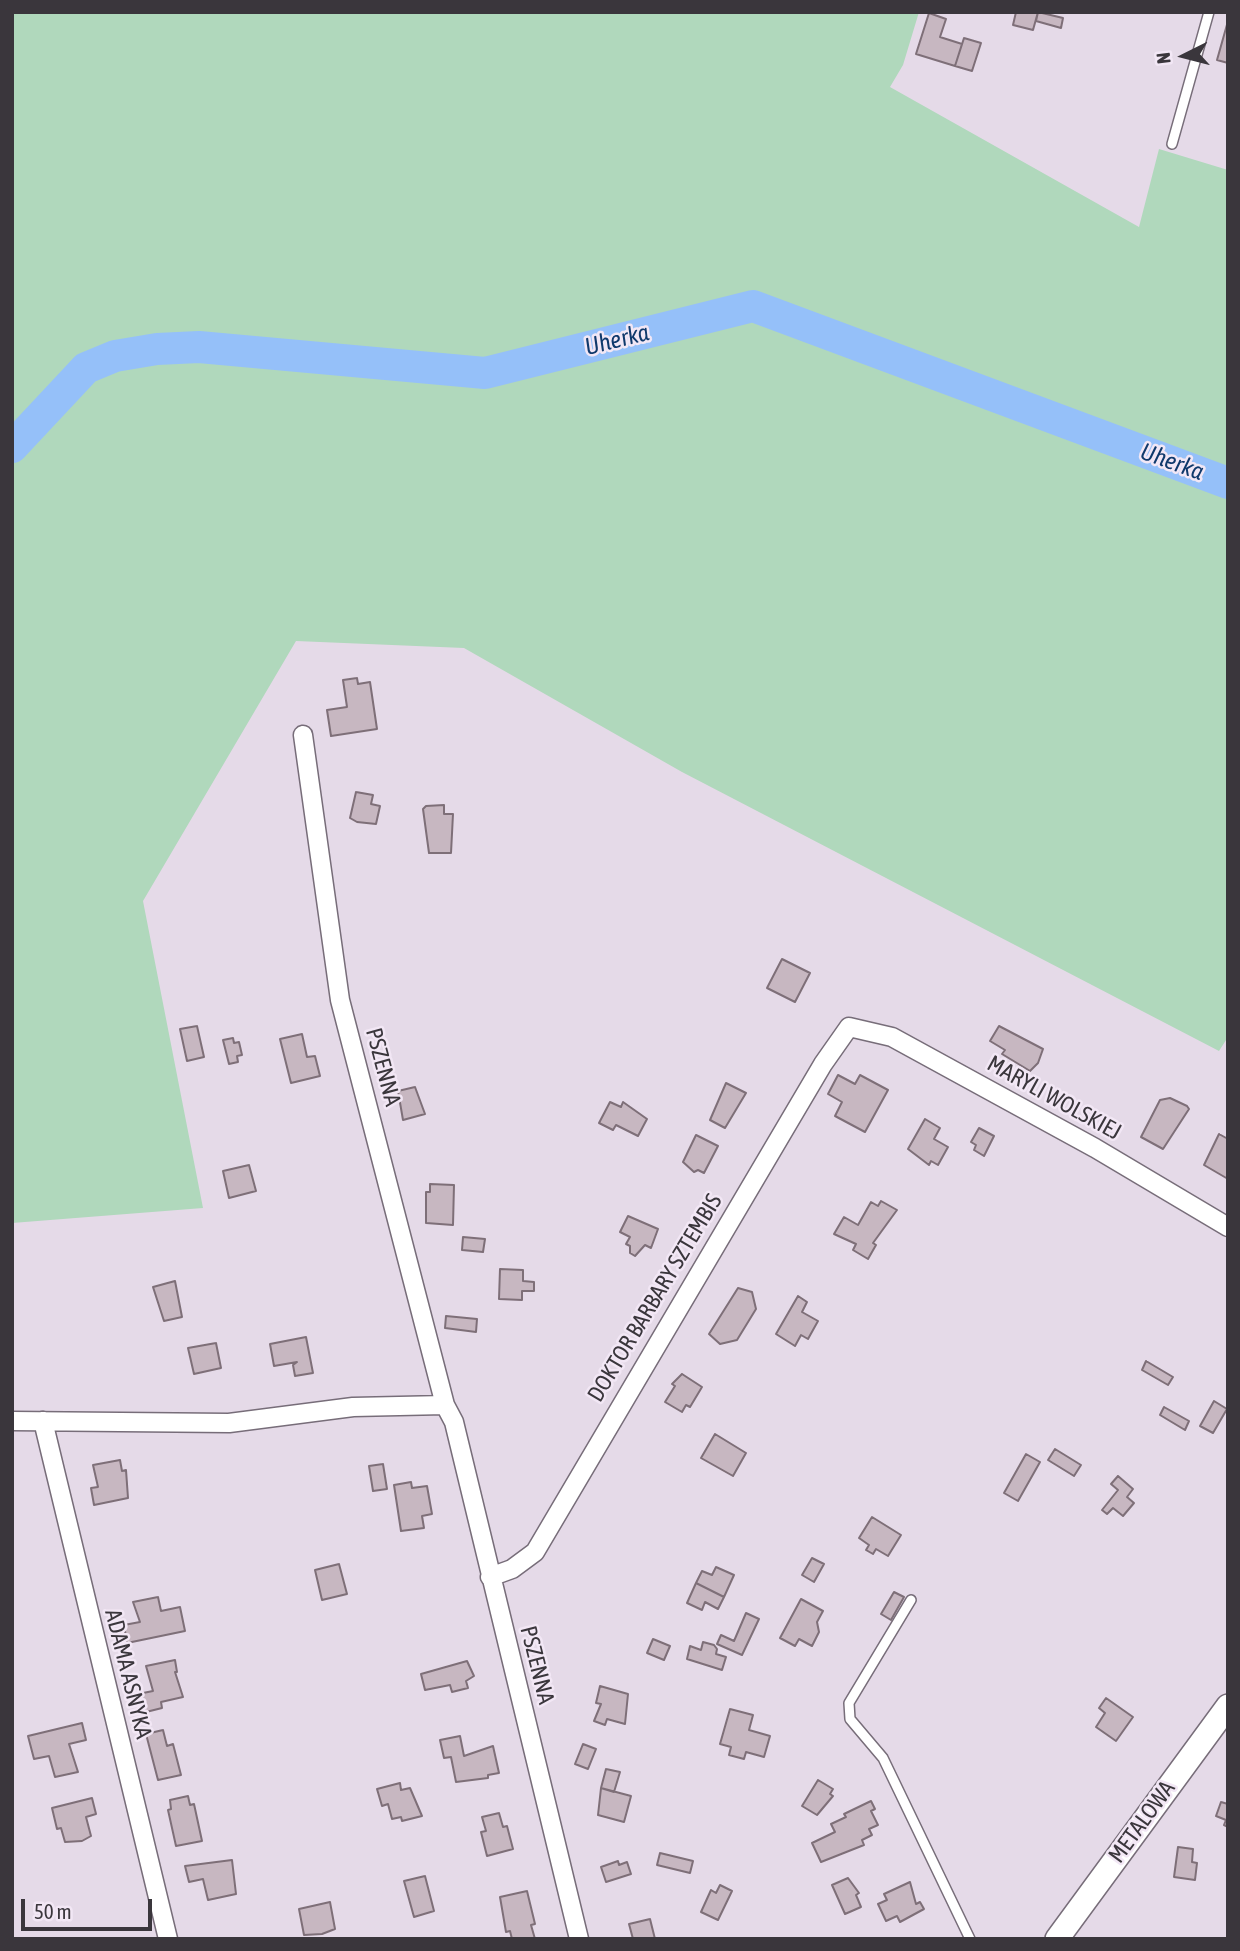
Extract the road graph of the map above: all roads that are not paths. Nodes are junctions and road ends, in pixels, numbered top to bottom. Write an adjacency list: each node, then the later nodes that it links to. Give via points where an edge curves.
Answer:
1 (1209, 12): 2 (lane)
2 (1172, 144)
3 (303, 735): 6 (street, PSZENNA, via 340,1000)
4 (849, 1027): 5 (street, MARYLI WOLSKIEJ, via 892,1037); 9 (street, DOKTOR BARBARY SZTEMBIS, via 535,1552 512,1569)
5 (1228, 1227)
6 (445, 1405): 8 (street, via 353,1407 229,1423); 9 (street, PSZENNA, via 454,1422)
7 (12, 1421): 8 (street)
8 (43, 1421): 12 (street, ADAMA ASNYKA)
9 (490, 1577): 13 (street, PSZENNA)
10 (911, 1600): 14 (lane, via 849,1703 850,1719 883,1758)
11 (1228, 1706): 15 (street, METALOWA)
12 (168, 1939)
13 (579, 1939)
14 (970, 1939)
15 (1057, 1939)

